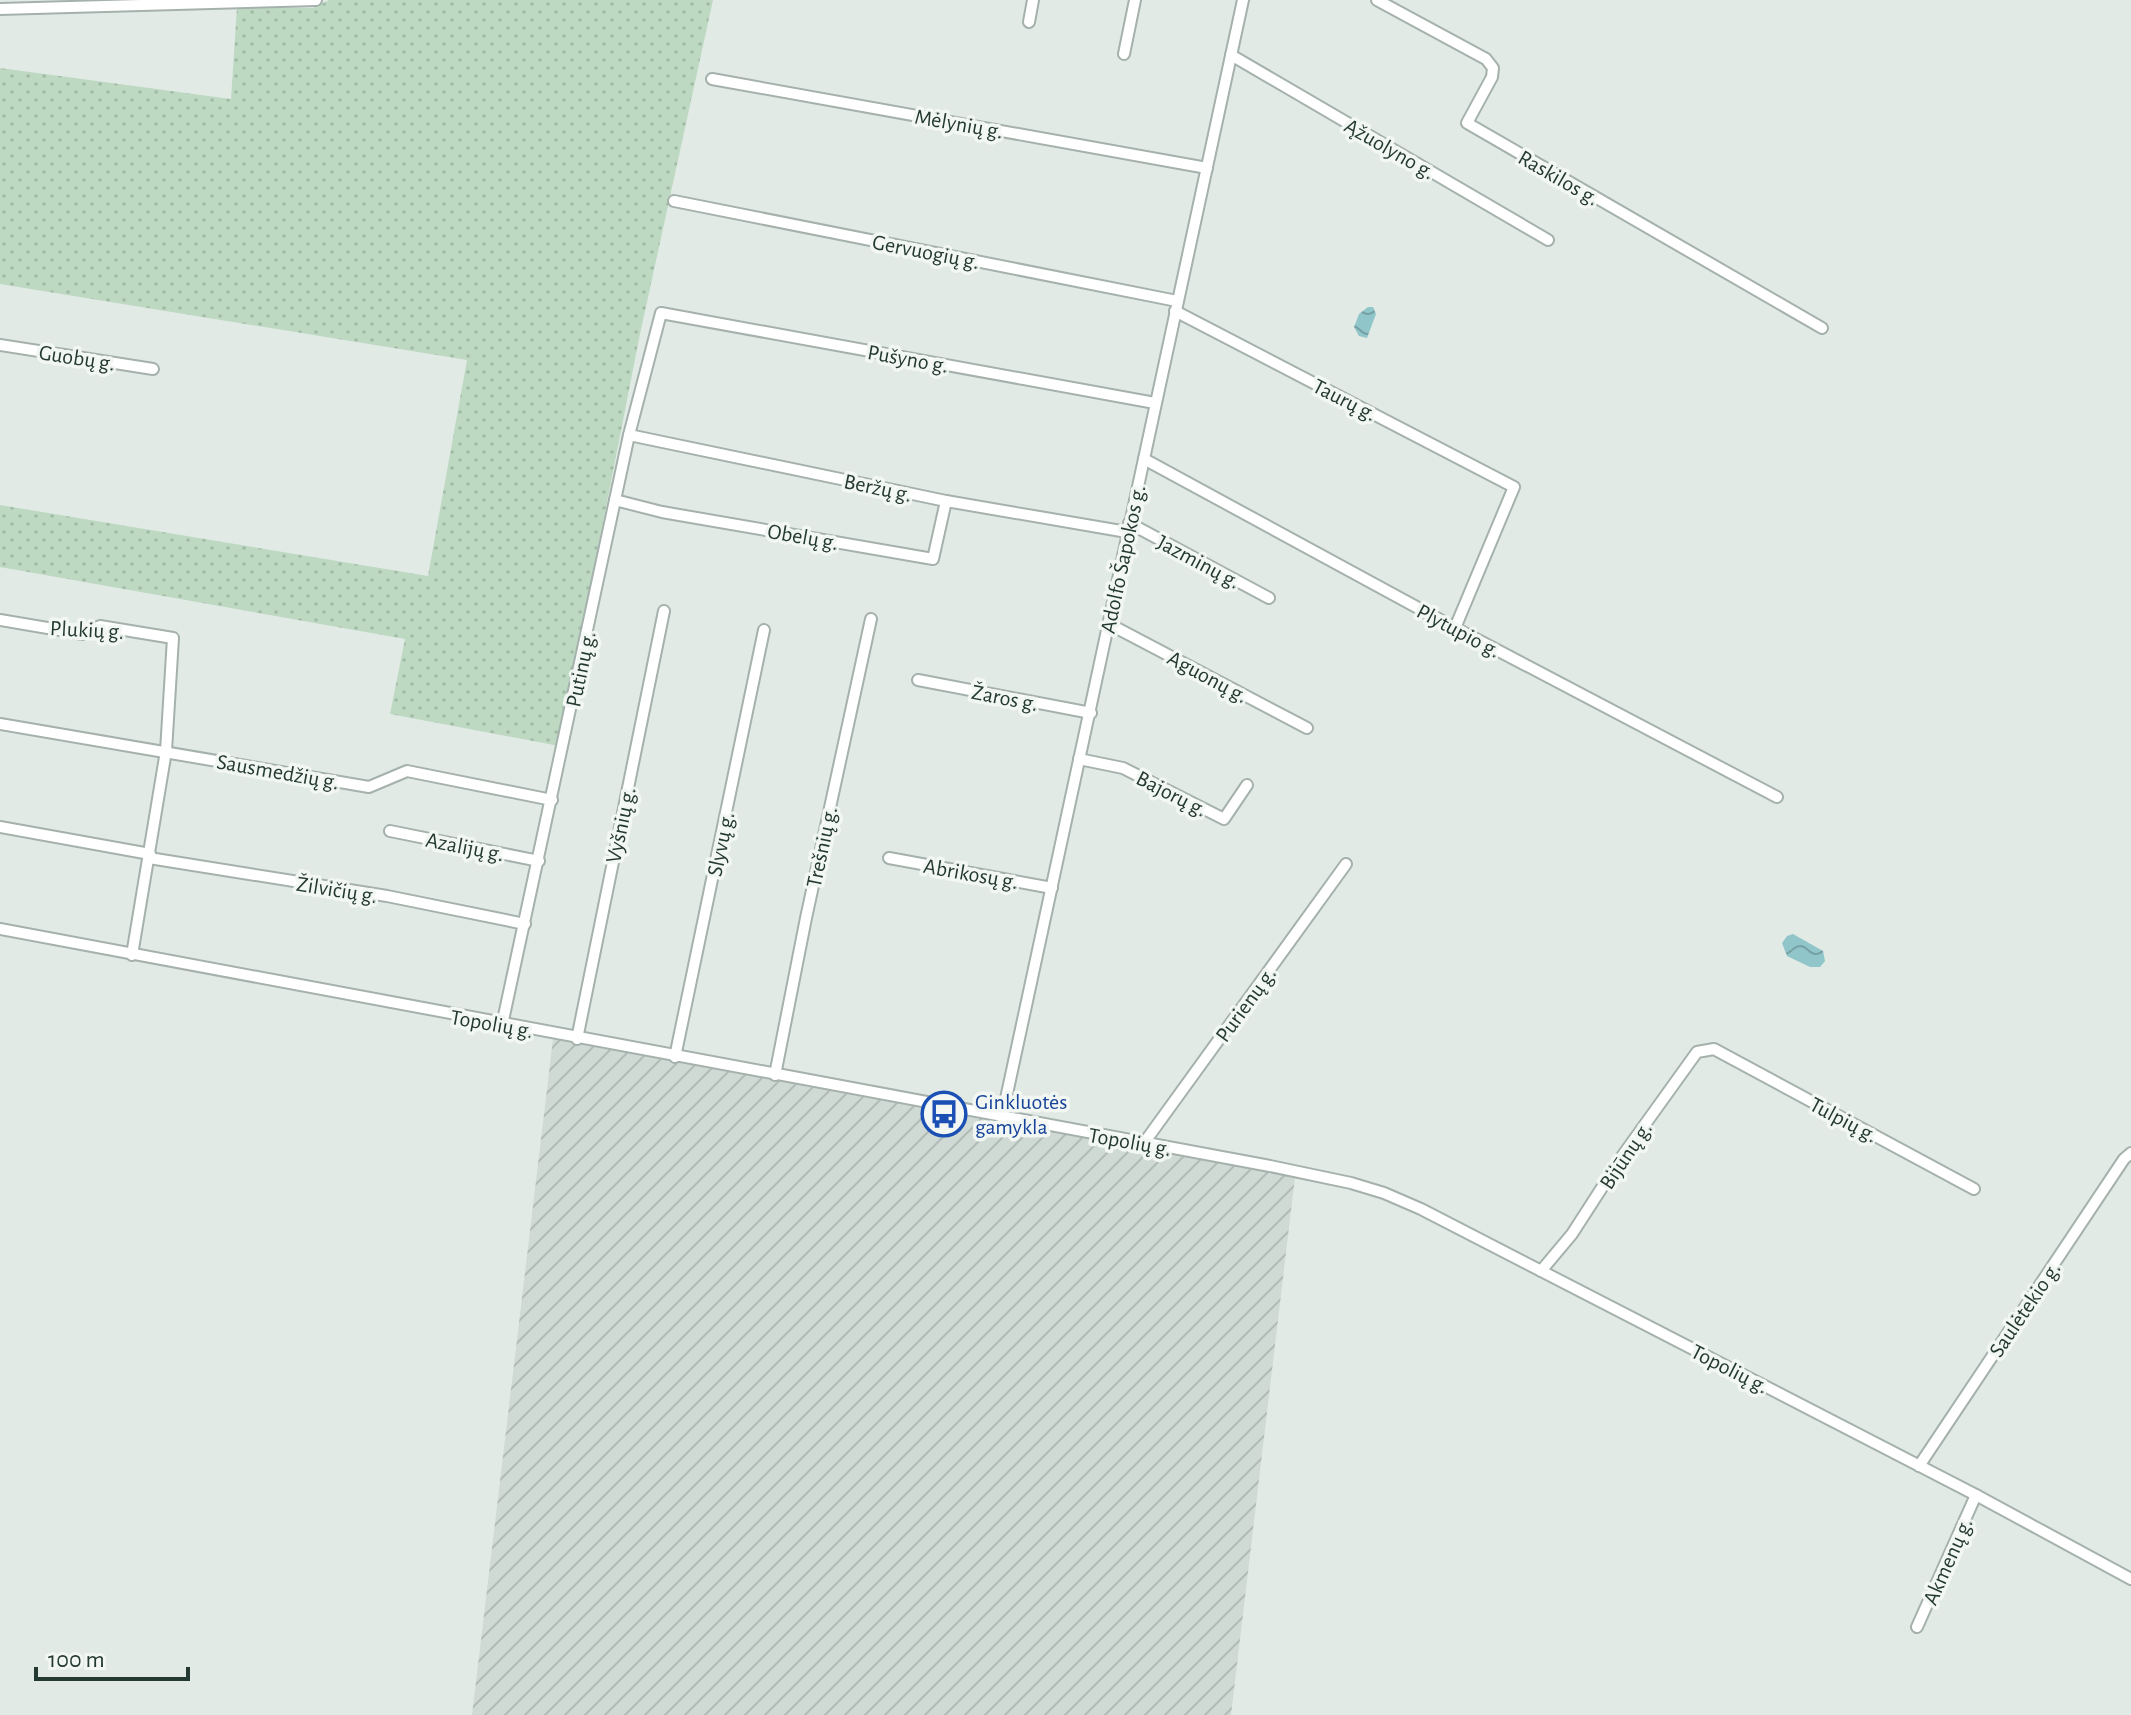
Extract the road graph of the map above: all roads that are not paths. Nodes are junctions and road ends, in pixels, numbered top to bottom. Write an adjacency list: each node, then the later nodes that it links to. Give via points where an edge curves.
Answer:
1 (1033, 0): 9 (street)
2 (1135, 0): 10 (street)
3 (1243, 0): 11 (street, Adolfo Šapokos g.)
4 (1377, 0): 18 (street, Raskilos g., via 1486,59 1493,68 1467,123)
5 (314, 1): 6 (street)
6 (144, 2): 7 (street)
7 (39, 4): 8 (street)
8 (0, 9)
9 (1029, 22)
10 (1124, 54)
11 (1231, 55): 13 (street, Adolfo Šapokos g.); 15 (street, Ąžuolyno g.)
12 (712, 79): 13 (street, Mėlynių g.)
13 (1207, 168): 16 (street, Adolfo Šapokos g.)
14 (674, 201): 16 (street, Gervuogių g.)
15 (1548, 240)
16 (1176, 306): 21 (street, Adolfo Šapokos g.); 32 (street, Taurų g., via 1514,487)
17 (661, 313): 21 (street, Pušyno g.); 22 (street, Putinų g.)
18 (1822, 328)
19 (0, 345): 20 (street, Guobų g.)
20 (153, 369)
21 (1155, 403): 23 (street, Adolfo Šapokos g.)
22 (629, 435): 24 (street, Putinų g.); 25 (street, Beržų g.)
23 (1144, 459): 26 (street, Adolfo Šapokos g.); 32 (street, Plytupio g.)
24 (615, 500): 25 (street, Obelų g., via 933,559); 42 (street, Putinų g.)
25 (946, 501): 26 (street, Beržų g.)
26 (1128, 527): 27 (street, Jazminų g.); 31 (street, Adolfo Šapokos g.)
27 (1269, 598)
28 (664, 611): 54 (street, Vyšnių g.)
29 (871, 619): 57 (street, Trešnių g.)
30 (0, 620): 38 (street, Plukių g., via 83,634 100,626 173,638)
31 (1109, 624): 35 (street, Adolfo Šapokos g.); 37 (street, Aguonų g.)
32 (1455, 628): 41 (street, Plytupio g.)
33 (764, 630): 56 (street, Slyvų g.)
34 (918, 680): 35 (street, Žaros g.)
35 (1091, 713): 39 (street, Adolfo Šapokos g.)
36 (0, 724): 38 (street, Sausmedžių g.)
37 (1307, 728)
38 (166, 751): 42 (street, Sausmedžių g., via 369,787 407,771); 45 (street)
39 (1079, 759): 40 (street, Bajorų g., via 1123,768 1224,819); 49 (street, Adolfo Šapokos g.)
40 (1247, 785)
41 (1777, 797)
42 (552, 800): 47 (street, Putinų g.)
43 (0, 827): 45 (street, Žilvičių g.)
44 (390, 831): 47 (street, Azalijų g.)
45 (149, 856): 50 (street, Žilvičių g.); 52 (street)
46 (889, 858): 49 (street, Abrikosų g.)
47 (539, 861): 50 (street, Putinų g.)
48 (1346, 864): 59 (street, Purienų g.)
49 (1052, 888): 58 (street, Adolfo Šapokos g.)
50 (525, 924): 53 (street, Putinų g.)
51 (0, 929): 52 (street, Topolių g.)
52 (132, 955): 53 (street, Topolių g.)
53 (502, 1025): 54 (street, Topolių g.)
54 (577, 1039): 56 (street, Topolių g.)
55 (1714, 1049): 61 (street, Tulpių g.); 62 (street, Bijūnų g., via 1697,1052)
56 (675, 1057): 57 (street, Topolių g.)
57 (775, 1075): 58 (street, Topolių g.)
58 (1002, 1117): 59 (street, Topolių g.)
59 (1144, 1143): 62 (street, Topolių g., via 1384,1193)
60 (2131, 1153): 63 (street, Saulėtekio g.)
61 (1974, 1189)
62 (1541, 1271): 63 (street, Topolių g.)
63 (1919, 1466): 64 (street, Topolių g.)
64 (1976, 1495): 65 (street, Topolių g.); 66 (street, Akmenų g.)
65 (2131, 1579)
66 (1917, 1627)

